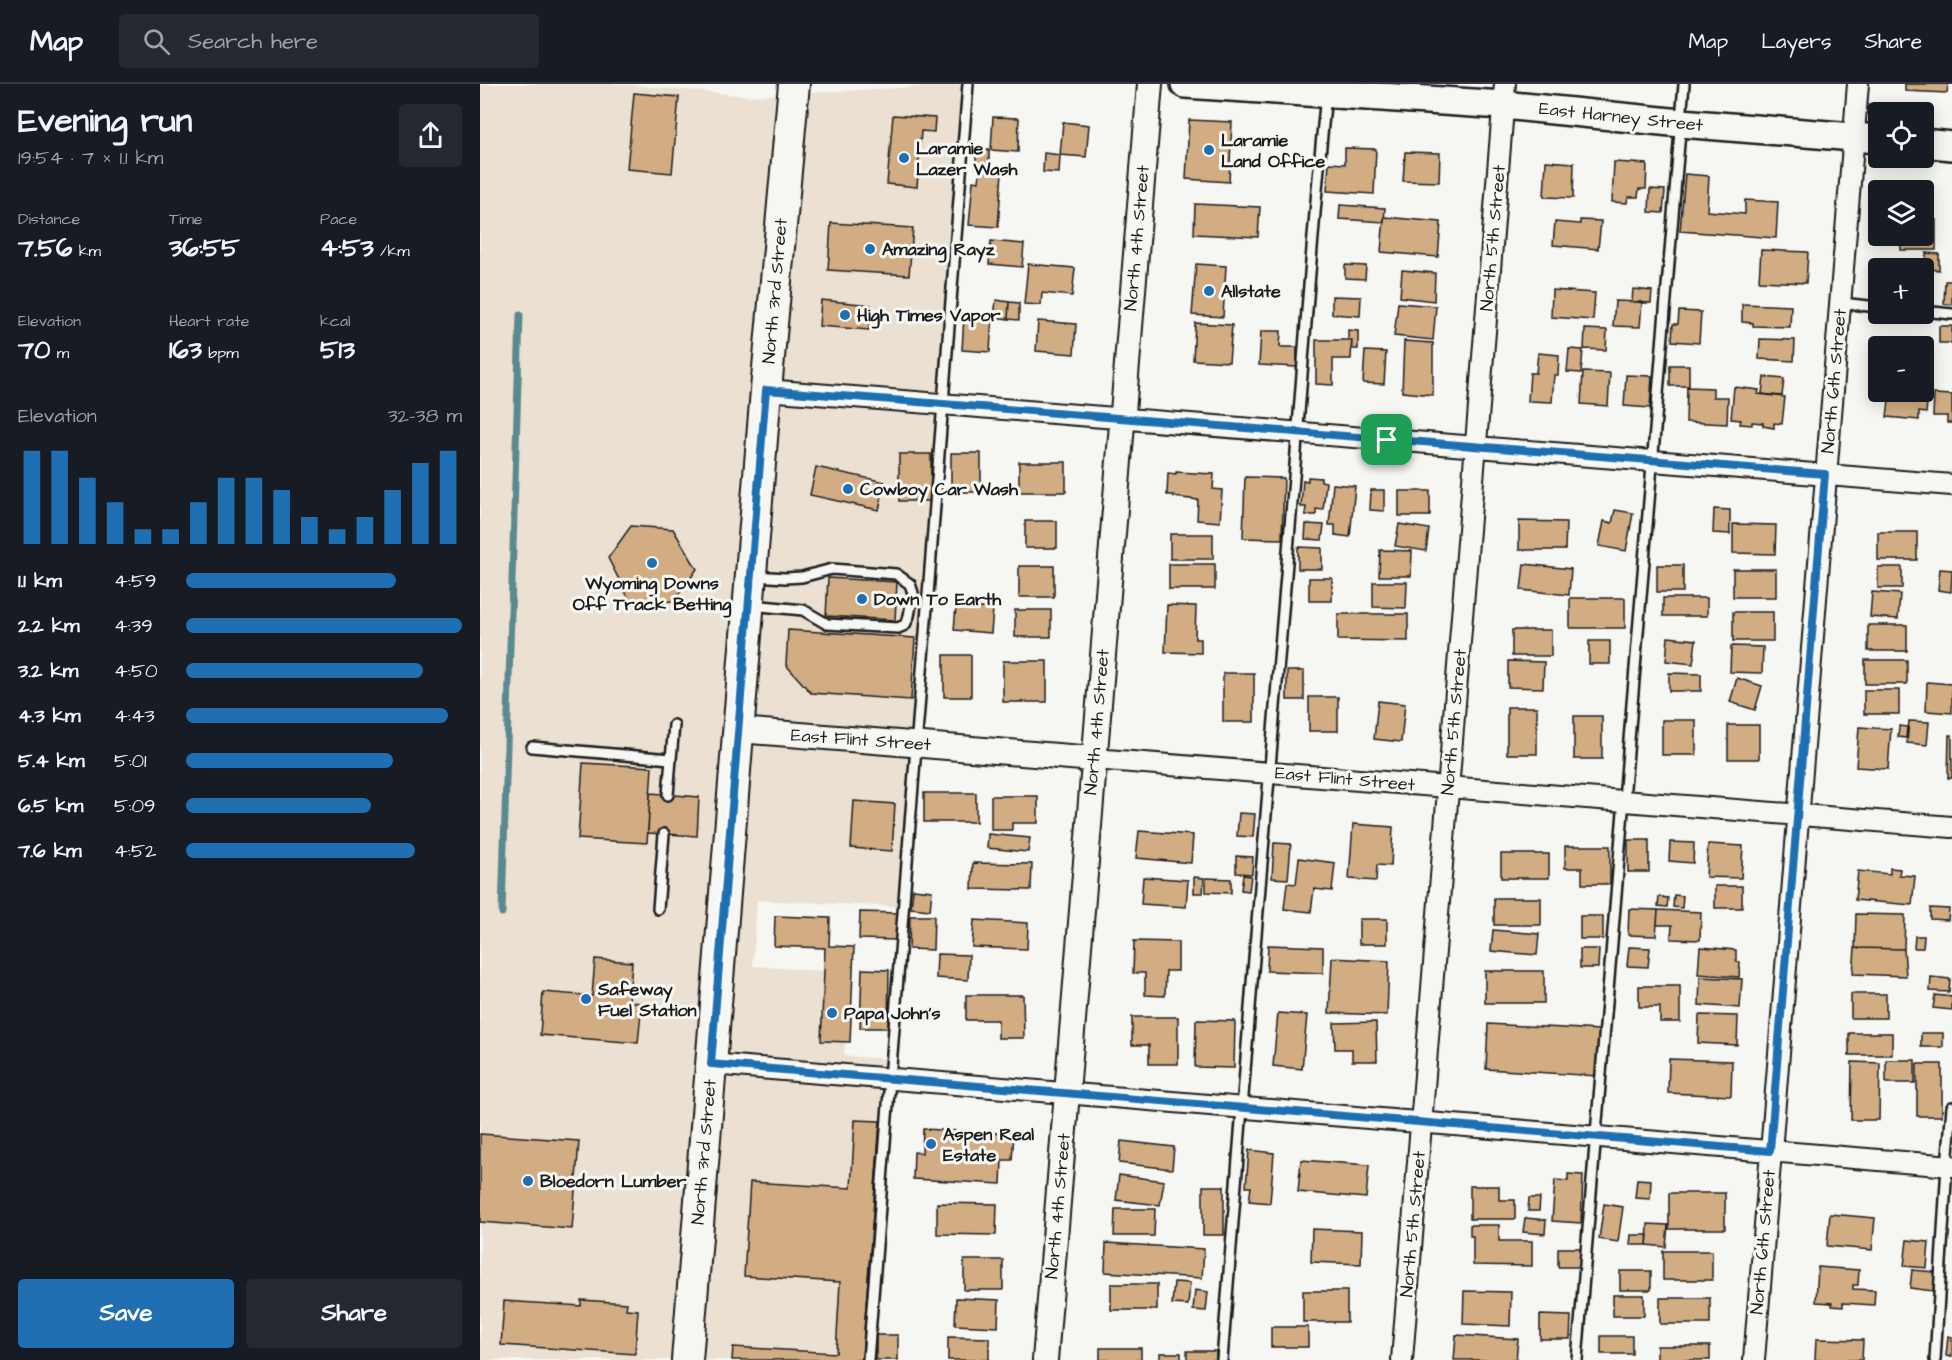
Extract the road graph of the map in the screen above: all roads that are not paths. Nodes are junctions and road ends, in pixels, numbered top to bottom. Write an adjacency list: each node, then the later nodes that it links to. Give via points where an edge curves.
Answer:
1 (794, 84): 17 (main road, North 3rd Street)
2 (968, 84): 18 (lane)
3 (1150, 84): 19 (street, North 4th Street)
4 (1185, 84): 7 (main road, East Harney Street)
5 (1684, 84): 9 (lane)
6 (1858, 84): 10 (street, North 6th Street)
7 (1326, 88): 8 (main road, East Harney Street); 20 (lane)
8 (1504, 94): 9 (main road, East Harney Street); 21 (street, North 5th Street)
9 (1681, 123): 10 (main road, East Harney Street); 22 (lane)
10 (1867, 138): 13 (street, North 6th Street)
11 (1934, 144): 12 (main road)
12 (1952, 146)
13 (1841, 303): 14 (lane); 23 (street, North 6th Street)
14 (1868, 306)
15 (1934, 312): 16 (lane)
16 (1952, 314)
17 (766, 390): 18 (street); 25 (main road, North 3rd Street)
18 (942, 404): 19 (street); 29 (lane)
19 (1122, 418): 20 (street); 32 (street, North 4th Street)
20 (1298, 432): 21 (street); 33 (lane)
21 (1476, 447): 22 (street); 34 (street, North 5th Street)
22 (1653, 461): 23 (street); 36 (lane)
23 (1825, 474): 24 (street); 37 (street, North 6th Street)
24 (1952, 485)
25 (751, 576): 26 (main road, North 3rd Street); 26 (lane, via 802,577 832,569 896,574 910,584 913,593 909,616 905,625 898,628 827,624 803,610)
26 (749, 605): 28 (main road, North 3rd Street)
27 (674, 725): 31 (lane)
28 (739, 730): 29 (street, East Flint Street); 41 (main road, North 3rd Street)
29 (916, 744): 32 (street, East Flint Street); 42 (lane)
30 (532, 747): 31 (lane)
31 (671, 759): 35 (lane)
32 (1094, 759): 33 (street, East Flint Street); 43 (street, North 4th Street)
33 (1270, 773): 34 (street, East Flint Street); 45 (lane)
34 (1448, 787): 36 (street, East Flint Street); 46 (street, North 5th Street)
35 (668, 795)
36 (1623, 801): 37 (street, East Flint Street); 47 (lane)
37 (1798, 815): 38 (street, East Flint Street); 48 (street, North 6th Street)
38 (1952, 827)
39 (664, 834): 40 (lane)
40 (658, 909)
41 (711, 1064): 42 (street); 50 (main road, North 3rd Street)
42 (889, 1079): 43 (street); 51 (lane)
43 (1067, 1093): 45 (street); 52 (street, North 4th Street)
44 (1952, 1107): 49 (lane)
45 (1241, 1108): 46 (street); 53 (lane)
46 (1421, 1122): 47 (street); 54 (street, North 5th Street)
47 (1597, 1137): 48 (street); 55 (lane)
48 (1770, 1151): 49 (street); 56 (street, North 6th Street)
49 (1949, 1166): 57 (lane)
50 (687, 1360)
51 (868, 1360)
52 (1045, 1360)
53 (1222, 1360)
54 (1402, 1360)
55 (1577, 1360)
56 (1754, 1360)
57 (1935, 1360)

